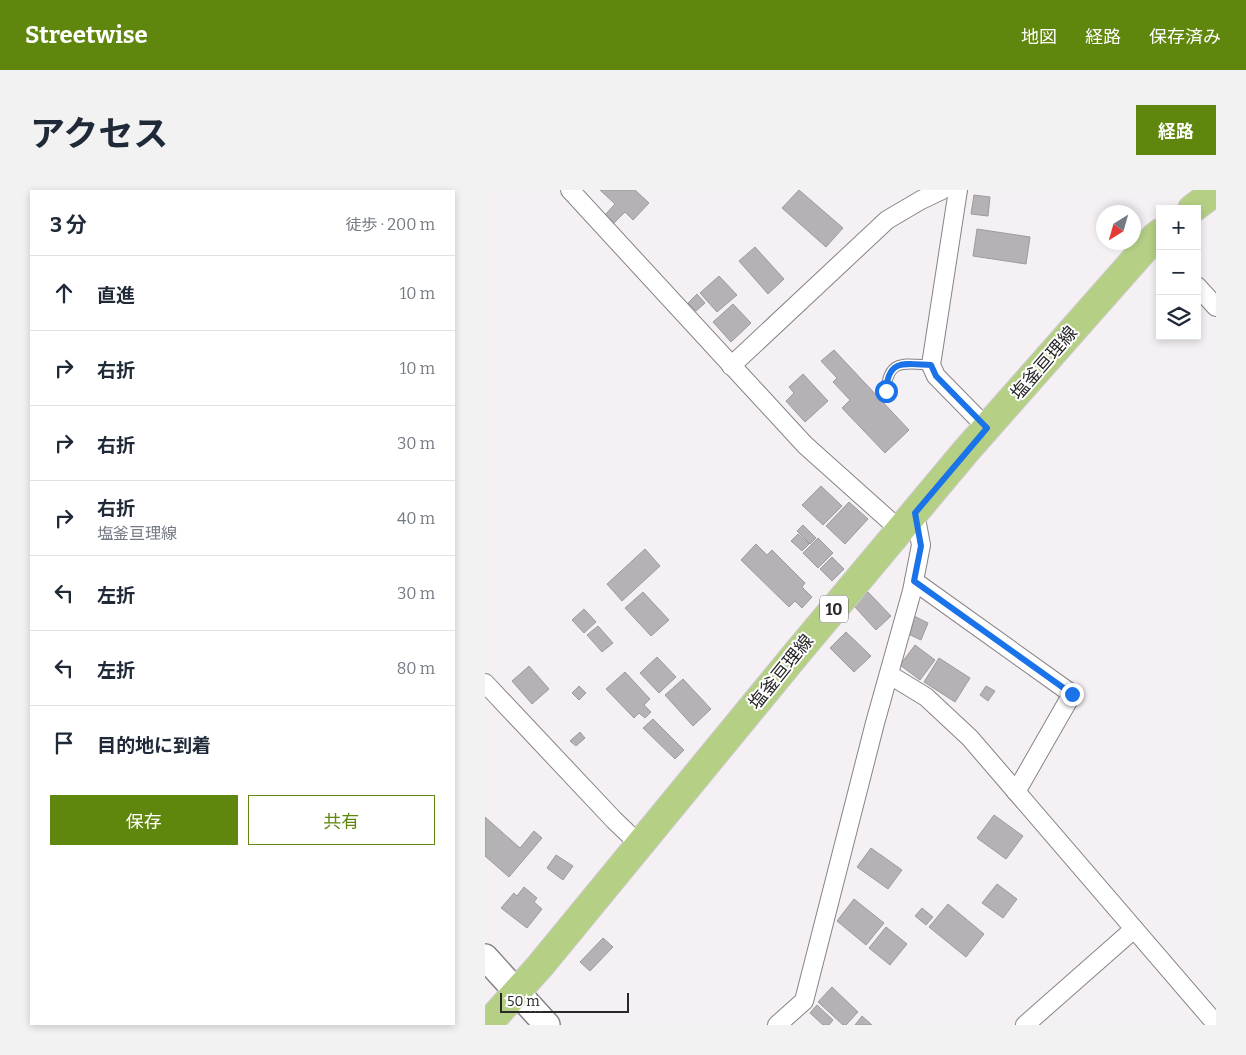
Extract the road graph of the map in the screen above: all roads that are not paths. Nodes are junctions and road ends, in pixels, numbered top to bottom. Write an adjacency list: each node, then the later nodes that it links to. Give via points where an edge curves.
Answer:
1 (570, 190): 10 (street)
2 (942, 190): 10 (street, via 887,220)
3 (958, 190): 9 (street)
4 (1216, 191): 5 (main road)
5 (1197, 205)
6 (1156, 239): 12 (main road, 塩釜亘理線 / 10)
7 (1201, 290): 8 (street)
8 (1216, 307)
9 (931, 365): 11 (lane, via 894,366 887,376); 12 (street, via 936,376)
10 (731, 366): 13 (street, via 805,445)
11 (886, 391)
12 (987, 428): 13 (main road, 塩釜亘理線 / 10)
13 (908, 522): 14 (street, via 921,546); 18 (main road, 塩釜亘理線 / 10)
14 (914, 581): 15 (street); 17 (street, via 1072,694)
15 (890, 675): 17 (street, via 933,703 970,738); 25 (street, via 804,1002)
16 (485, 683): 18 (street)
17 (1016, 792): 19 (street)
18 (641, 845): 21 (main road, 塩釜亘理線 / 10)
19 (1134, 928): 22 (street); 26 (street)
20 (485, 957): 21 (main road)
21 (517, 992): 23 (main road, 塩釜亘理線 / 10); 24 (main road)
22 (1216, 1024)
23 (487, 1025)
24 (547, 1025)
25 (777, 1025)
26 (1025, 1025)

